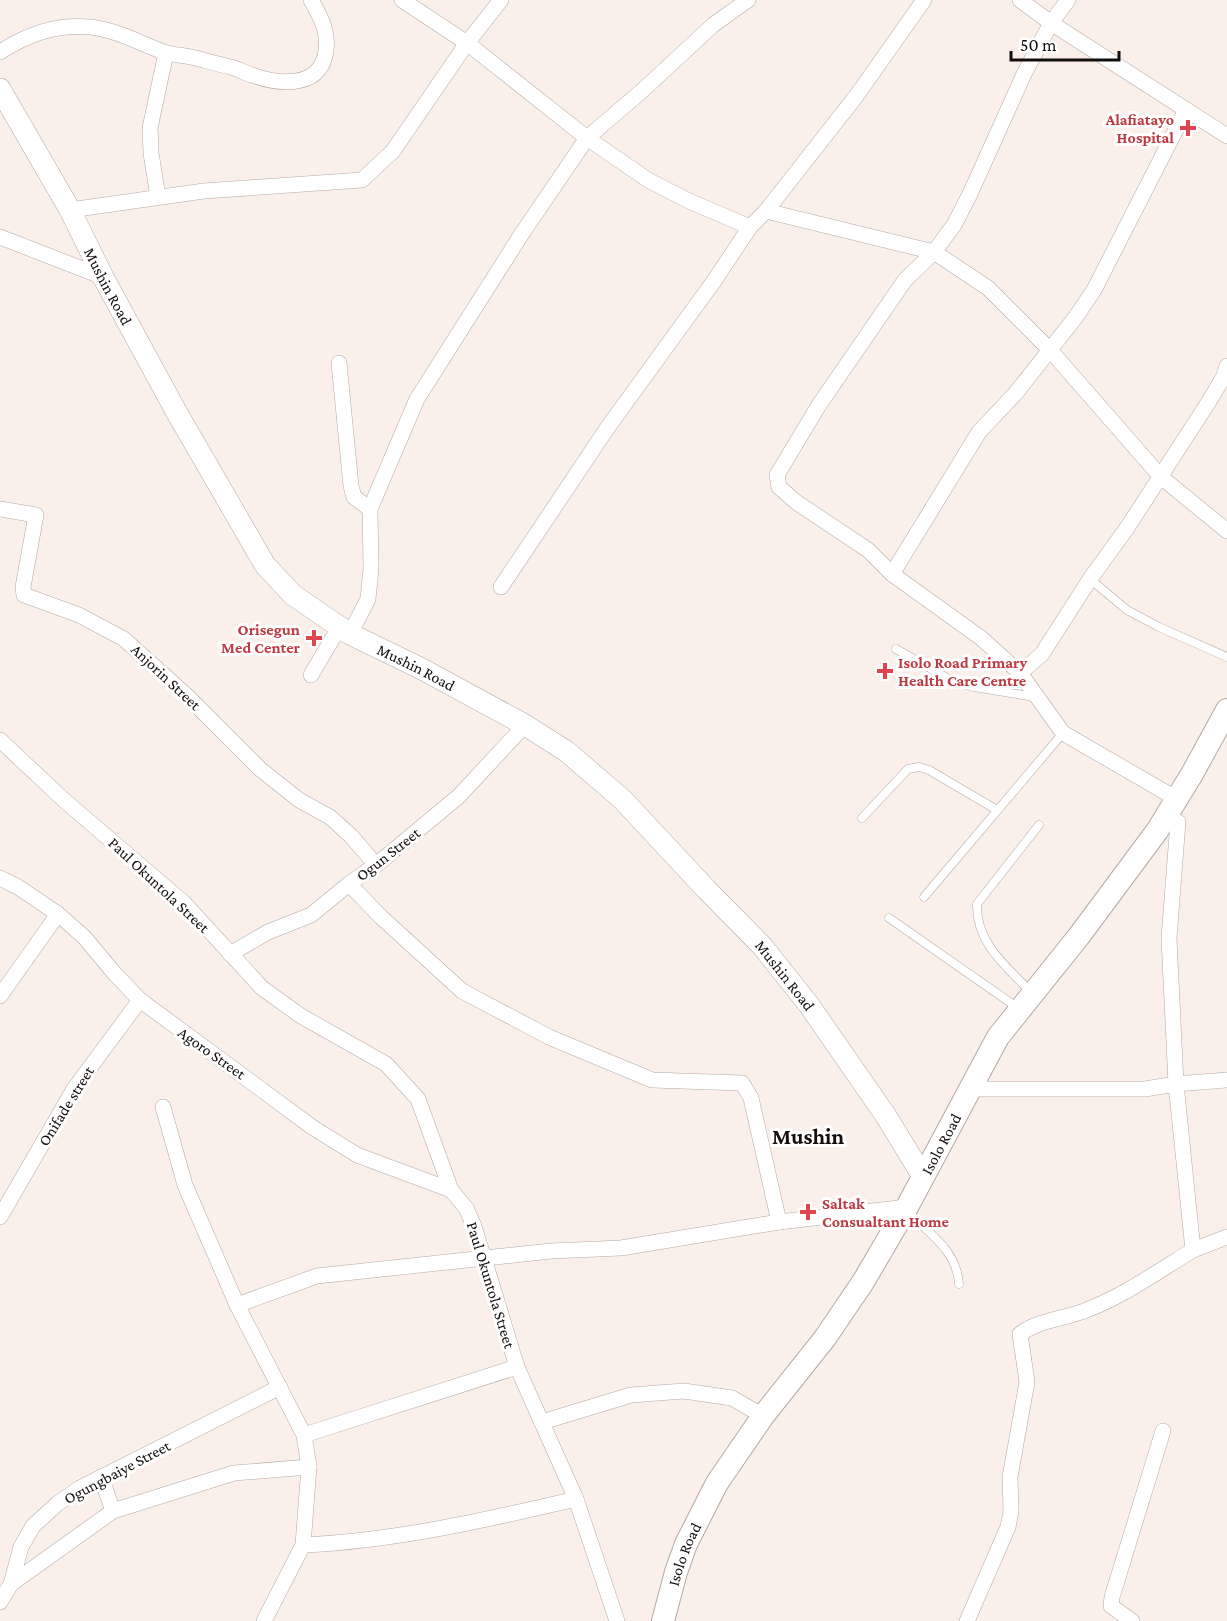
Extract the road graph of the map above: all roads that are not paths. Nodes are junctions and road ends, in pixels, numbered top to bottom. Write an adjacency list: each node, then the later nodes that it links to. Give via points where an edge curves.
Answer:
1 (311, 0): 11 (street, via 325,26 327,42 318,71 305,80 277,82 234,67)
2 (402, 0): 9 (street)
3 (501, 0): 9 (street)
4 (748, 0): 15 (street, via 713,25)
5 (924, 0): 18 (street, via 857,95)
6 (1020, 0): 8 (street)
7 (1068, 0): 8 (street)
8 (1051, 24): 13 (street); 21 (street, via 970,194)
9 (467, 43): 15 (street); 16 (street, via 393,151 362,180)
10 (0, 52): 11 (street, via 31,34 59,27 89,27 112,31)
11 (166, 53): 16 (street, via 150,128)
12 (0, 88): 17 (main road, Mushin Road)
13 (1186, 110): 14 (street); 23 (street, via 1094,290)
14 (1227, 136)
15 (587, 138): 19 (street, via 648,180); 28 (street, via 520,235 417,399)
16 (158, 197): 17 (street)
17 (70, 210): 22 (main road, Mushin Road)
18 (766, 211): 19 (street); 21 (street)
19 (750, 227): 32 (street, via 601,436)
20 (0, 237): 22 (street)
21 (934, 252): 23 (street, via 988,288); 30 (street, via 905,280 819,405 777,475 779,487 796,502 868,550)
22 (103, 277): 33 (main road, Mushin Road, via 265,565 293,595)
23 (1050, 350): 26 (street); 30 (street, via 980,432)
24 (339, 363): 28 (street, via 351,486 354,497)
25 (1227, 366): 26 (street)
26 (1161, 477): 29 (street); 31 (street)
27 (0, 509): 49 (street, Anjorin Street, via 36,515 24,594 79,615 124,639 260,769 299,800 330,817)
28 (370, 509): 33 (street, via 368,599)
29 (1227, 531)
30 (892, 574): 36 (street, via 981,638)
31 (1090, 579): 35 (lane, via 1127,610); 36 (street, via 1042,654)
32 (501, 587)
33 (346, 632): 37 (street, via 334,636); 40 (main road, Mushin Road)
34 (896, 650): 38 (lane, via 954,682)
35 (1227, 657)
36 (1020, 673): 38 (street)
37 (311, 675)
38 (1035, 697): 41 (street)
39 (1227, 710): 44 (main road, Isolo Road)
40 (525, 725): 49 (street, Ogun Street, via 459,796); 63 (main road, Mushin Road, via 566,751 622,799 763,947 809,1005)
41 (1062, 733): 44 (street); 45 (lane)
42 (0, 740): 55 (street, Paul Okuntola Street, via 183,903)
43 (1227, 740): 47 (main road, Isolo Road)
44 (1177, 799): 58 (main road, Isolo Road, via 1079,936)
45 (998, 810): 46 (lane, via 919,767 908,769); 52 (lane)
46 (862, 818)
47 (1178, 822): 60 (street, via 1168,938); 61 (main road, Isolo Road, via 1088,943 1016,1030)
48 (1039, 825): 58 (lane, via 977,904 980,930)
49 (376, 865): 51 (street, Ogun Street)
50 (0, 878): 53 (street, Agoro Street)
51 (349, 884): 55 (street, Ogun Street, via 311,915 268,932); 67 (street, via 462,991 549,1037 652,1080 742,1083 751,1098)
52 (924, 897)
53 (58, 914): 56 (street); 57 (street, Agoro Street)
54 (889, 918): 58 (lane)
55 (230, 954): 64 (street, Paul Okuntola Street, via 262,988 301,1016 386,1064 418,1099)
56 (0, 996)
57 (140, 1000): 64 (street, Agoro Street, via 312,1127 357,1155); 66 (street, Onifade street, via 74,1089)
58 (1025, 1001): 63 (main road, Isolo Road, via 987,1054)
59 (1227, 1080): 60 (street)
60 (1176, 1084): 61 (street, via 1144,1089); 69 (street)
61 (979, 1089): 65 (main road, Isolo Road)
62 (163, 1107): 72 (street, via 185,1185)
63 (922, 1175): 65 (main road, Isolo Road)
64 (450, 1190): 70 (street, Paul Okuntola Street, via 466,1208)
65 (910, 1212): 67 (street); 71 (lane, via 950,1253); 75 (main road, Isolo Road, via 825,1338); 89 (main road, Isolo Road, via 892,1258 839,1340 754,1451 709,1522 685,1578)
66 (0, 1217)
67 (779, 1222): 70 (street, via 621,1248)
68 (1227, 1237): 69 (street)
69 (1193, 1250): 90 (street, via 1089,1309 1029,1327 1020,1334 1027,1382 1010,1477 1010,1519)
70 (484, 1258): 72 (street, via 317,1276); 73 (street, Paul Okuntola Street)
71 (959, 1284)
72 (237, 1305): 74 (street)
73 (517, 1367): 76 (street, Paul Okuntola Street); 78 (street)
74 (280, 1387): 78 (street); 80 (street, Ogungbaiye Street)
75 (763, 1416): 76 (street, via 732,1398 684,1391 631,1395); 88 (main road, Isolo Road, via 698,1518 676,1572)
76 (542, 1422): 81 (street, Paul Okuntola Street)
77 (1163, 1431): 91 (street, via 1112,1597 1111,1606)
78 (304, 1435): 79 (street)
79 (309, 1467): 82 (street, via 234,1473); 83 (street)
80 (101, 1478): 82 (street); 84 (street, Ogungbaiye Street, via 57,1504 33,1526 21,1547)
81 (576, 1498): 83 (street, via 439,1529 340,1544); 87 (street, Paul Okuntola Street)
82 (113, 1511): 84 (street)
83 (303, 1545): 86 (street)
84 (11, 1584): 85 (street, Ogungbaiye Street)
85 (0, 1602)
86 (263, 1621)
87 (617, 1621)
88 (663, 1621)
89 (674, 1621)
90 (967, 1621)
91 (1132, 1621)

